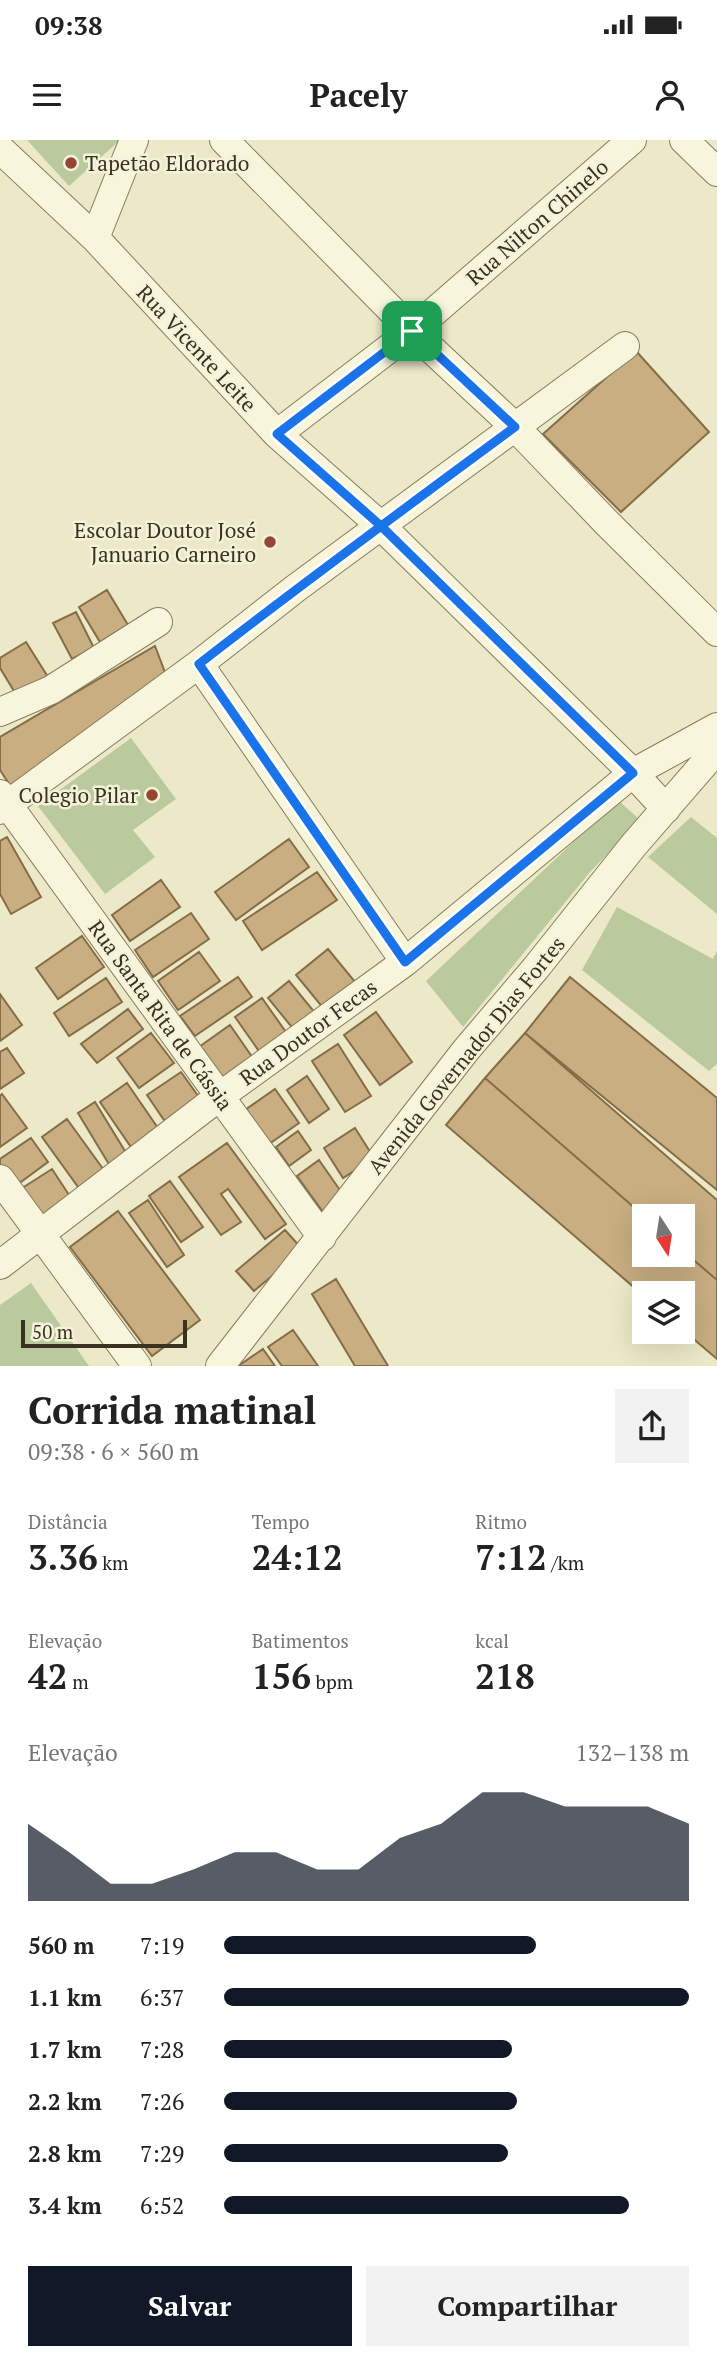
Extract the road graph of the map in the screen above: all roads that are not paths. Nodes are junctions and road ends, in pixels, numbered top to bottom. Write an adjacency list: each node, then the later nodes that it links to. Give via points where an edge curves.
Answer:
1 (134, 140): 7 (street)
2 (225, 140): 8 (street)
3 (632, 140): 8 (street, Rua Nilton Chinelo)
4 (684, 140): 6 (street)
5 (0, 149): 7 (street, Rua Vicente Leite)
6 (717, 172)
7 (95, 238): 11 (street, Rua Vicente Leite)
8 (412, 331): 10 (street); 11 (street, Rua Nilton Chinelo)
9 (625, 346): 10 (street)
10 (515, 427): 12 (street); 14 (street)
11 (277, 434): 12 (street, Rua Vicente Leite)
12 (381, 526): 15 (street); 19 (street, Rua Vicente Leite)
13 (158, 622): 16 (street, via 51,690)
14 (717, 632)
15 (199, 664): 20 (street); 22 (street)
16 (0, 712)
17 (717, 727): 19 (street, Rua Doutor Fecas)
18 (717, 749): 21 (street, Avenida Governador Dias Fortes)
19 (633, 773): 21 (street, Rua Vicente Leite); 22 (street, Rua Doutor Fecas)
20 (2, 803): 23 (street, Rua Santa Rita de Cássia)
21 (666, 809): 26 (street, Avenida Governador Dias Fortes, via 466,1050)
22 (405, 962): 23 (street, Rua Doutor Fecas)
23 (220, 1096): 25 (street, Rua Doutor Fecas); 26 (street, Rua Santa Rita de Cássia)
24 (0, 1179): 25 (street)
25 (42, 1235): 27 (street, Rua Doutor Fecas); 28 (street)
26 (322, 1237): 29 (street, Avenida Governador Dias Fortes)
27 (0, 1265)
28 (137, 1366)
29 (219, 1366)

